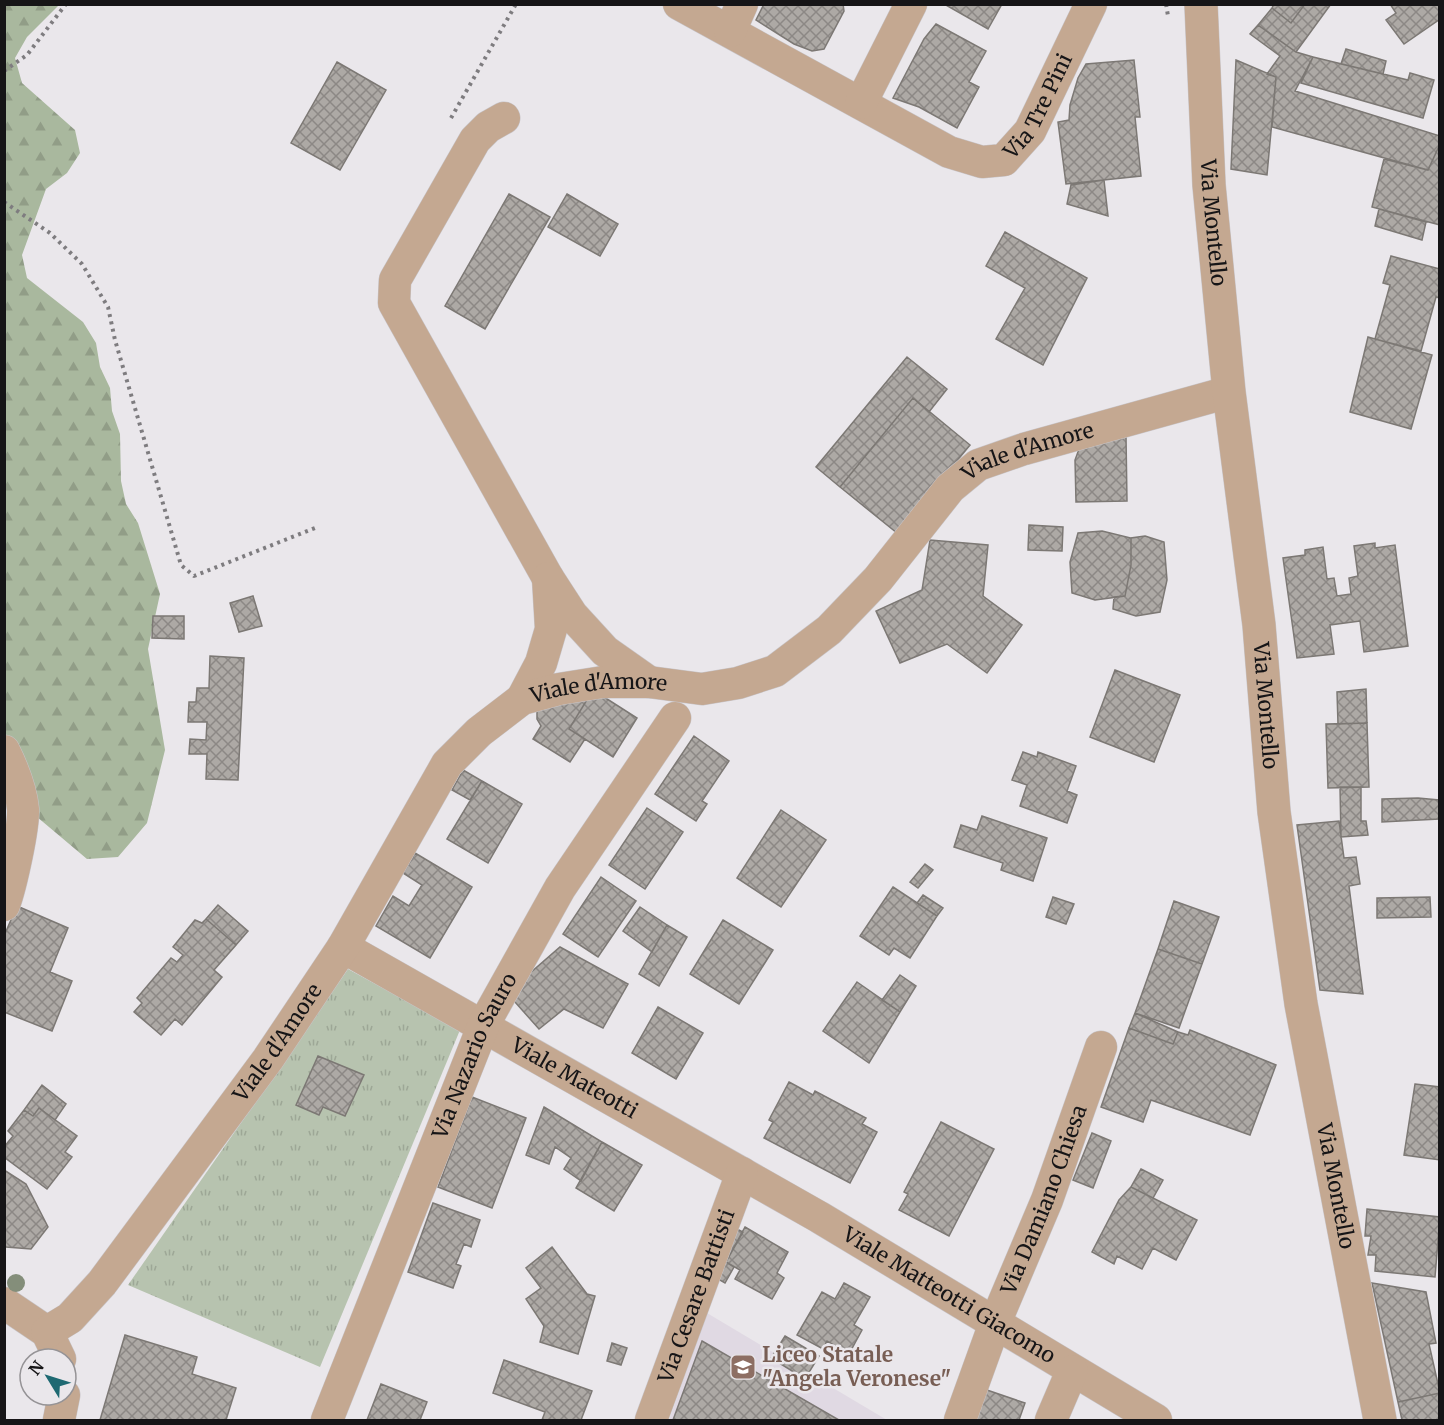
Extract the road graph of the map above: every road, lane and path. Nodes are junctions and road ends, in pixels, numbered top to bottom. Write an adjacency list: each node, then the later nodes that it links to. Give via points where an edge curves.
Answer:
1 (66, 4): 7 (path, via 27,55)
2 (680, 4): 6 (street, Via Tre Pini)
3 (911, 4): 8 (street)
4 (1091, 4): 8 (street, Via Tre Pini, via 1030,131 1004,160 982,162 949,152)
5 (1201, 4): 11 (street, Via Montello, via 1209,185)
6 (736, 18): 8 (street, Via Tre Pini)
7 (4, 71)
8 (861, 103)
9 (504, 118): 13 (street, via 475,140 395,280 394,303)
10 (4, 202): 12 (path, via 50,233 82,264 108,307 181,565 194,576)
11 (1229, 392): 14 (street, Viale d'Amore, via 978,465 950,488 878,579 829,630 775,671 702,689); 27 (street, Via Montello, via 1259,625 1274,812 1299,992)
12 (315, 528)
13 (548, 578): 14 (street, via 572,615 605,651); 15 (street, via 551,629 541,663)
14 (649, 682): 15 (street, Viale d'Amore, via 603,682)
15 (522, 699): 19 (street, Viale d'Amore, via 479,732 447,764)
16 (675, 718): 20 (street, Via Nazario Sauro, via 560,888)
17 (4, 751): 18 (street, via 16,776 23,810)
18 (4, 905)
19 (343, 947): 20 (street, Viale Mateotti); 25 (street, Viale d'Amore, via 268,1059)
20 (484, 1024): 22 (street, Viale Mateotti); 28 (street, Via Nazario Sauro)
21 (1101, 1047): 24 (street, Via Damiano Chiesa, via 1047,1200)
22 (742, 1173): 24 (street, Viale Matteotti Giacomo); 29 (street, Via Cesare Battisti)
23 (4, 1303): 25 (street)
24 (995, 1323): 26 (street, Viale Matteotti Giacomo); 30 (street, Via Damiano Chiesa)
25 (53, 1345)
26 (1072, 1371): 31 (street); 32 (street, Viale Matteotti Giacomo)
27 (1376, 1414)
28 (327, 1420)
29 (651, 1420)
30 (960, 1420)
31 (1051, 1420)
32 (1156, 1420)

